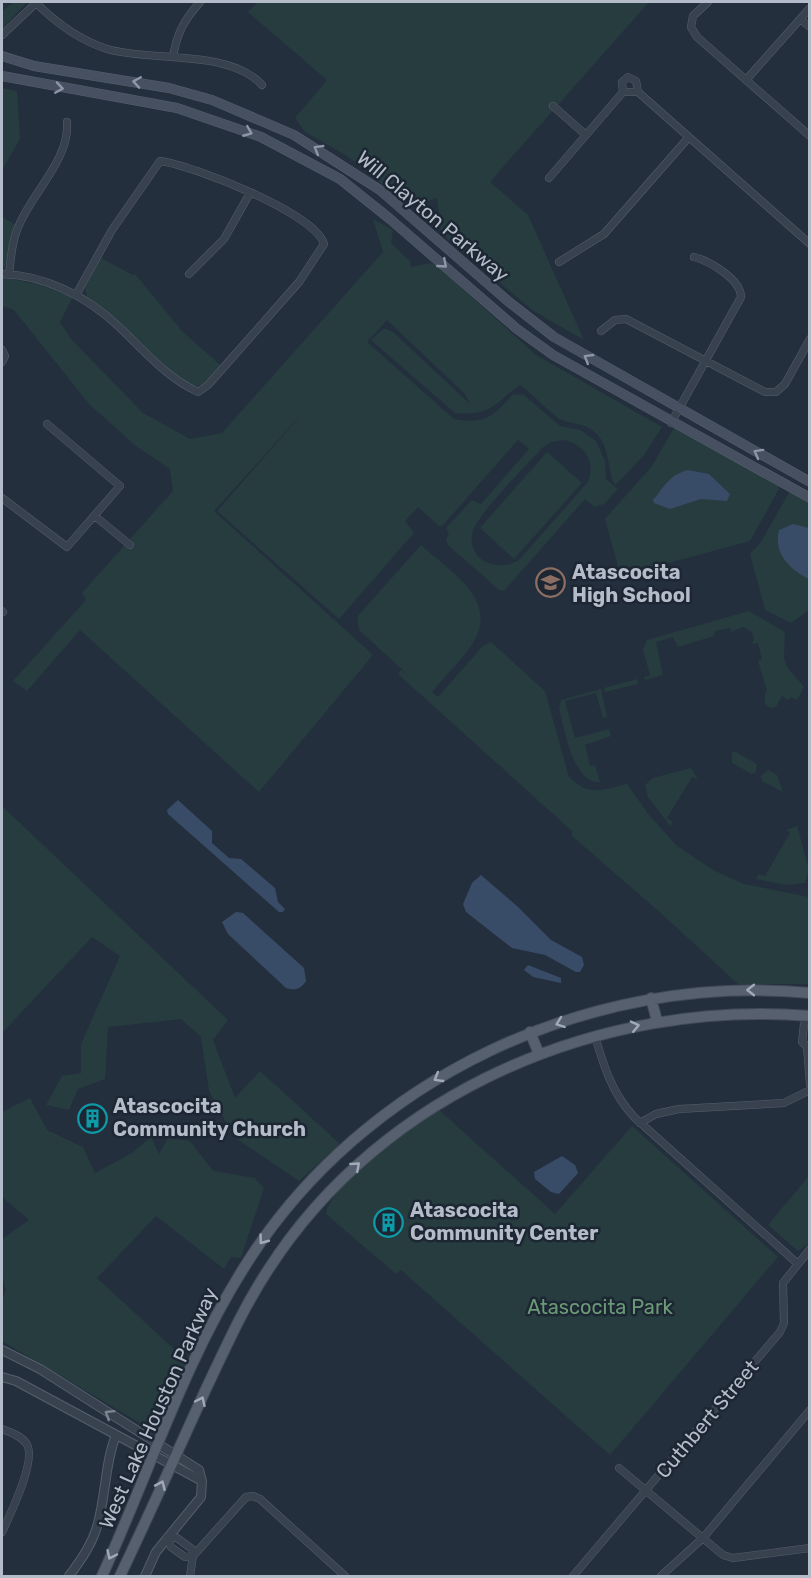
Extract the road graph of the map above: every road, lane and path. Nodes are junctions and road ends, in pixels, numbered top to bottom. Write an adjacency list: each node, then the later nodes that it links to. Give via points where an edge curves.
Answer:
1 (35, 2): 7 (street); 9 (street, via 65,28 92,43 123,53)
2 (200, 2): 9 (street, via 182,23)
3 (708, 2): 11 (street, via 693,16 691,27 697,37)
4 (810, 8): 5 (street)
5 (800, 19): 6 (street); 11 (street)
6 (810, 27)
7 (2, 34)
8 (2, 56): 20 (main road, Will Clayton Parkway, one-way to 8, via 294,135 212,100 168,88 43,68)
9 (173, 57): 12 (street, via 244,72)
10 (2, 76): 22 (main road, Will Clayton Parkway, one-way to 22, via 42,86 146,101 207,117 261,137)
11 (747, 80): 18 (street)
12 (262, 85)
13 (623, 92): 14 (street); 14 (street, via 622,82 628,77 636,81); 17 (street)
14 (638, 92): 19 (street)
15 (553, 106): 17 (street)
16 (67, 122): 31 (street, via 65,145 19,224)
17 (586, 135): 21 (street)
18 (810, 136)
19 (689, 137): 27 (street); 30 (street, via 604,234)
20 (347, 166): 22 (main road); 24 (main road, Will Clayton Parkway)
21 (549, 178)
22 (340, 179): 26 (main road, Will Clayton Parkway)
23 (250, 193): 32 (street, via 224,239); 33 (street, via 160,161 112,230); 33 (street, via 303,221 322,237 324,244 299,282 198,392 159,367 104,314)
24 (420, 223): 25 (main road, Will Clayton Parkway); 26 (street)
25 (431, 233): 28 (street); 39 (main road, Will Clayton Parkway, one-way to 25, via 546,331)
26 (410, 235): 28 (main road, Will Clayton Parkway)
27 (810, 244)
28 (420, 245): 40 (main road, Will Clayton Parkway, one-way to 40, via 534,342)
29 (694, 257): 37 (street, via 712,263 741,292)
30 (559, 262)
31 (5, 274): 33 (street, via 44,282)
32 (189, 274)
33 (76, 295)
34 (601, 331): 37 (street, via 615,320 626,319)
35 (810, 339): 37 (street, via 785,384 776,392 765,392)
36 (2, 351): 38 (street)
37 (706, 361): 39 (street)
38 (2, 362)
39 (680, 409): 40 (street); 42 (main road, Will Clayton Parkway, one-way to 39)
40 (671, 423): 44 (main road, Will Clayton Parkway)
41 (47, 424): 47 (street, via 120,486)
42 (792, 472): 43 (main road, Will Clayton Parkway); 44 (main road)
43 (810, 482)
44 (785, 485): 46 (main road, Will Clayton Parkway)
45 (2, 498): 47 (street, via 67,547)
46 (810, 498)
47 (96, 517): 48 (street)
48 (130, 545)
49 (810, 993): 50 (main road, West Lake Houston Parkway, one-way to 50, via 744,989)
50 (651, 998): 52 (main road); 53 (main road, West Lake Houston Parkway, one-way to 53, via 596,1010)
51 (809, 1015): 52 (main road, West Lake Houston Parkway, via 744,1013); 55 (street, via 802,1042)
52 (657, 1021): 54 (main road, West Lake Houston Parkway, one-way to 52)
53 (530, 1032): 56 (main road); 59 (main road, West Lake Houston Parkway, one-way to 59, via 470,1059)
54 (595, 1036): 56 (main road, West Lake Houston Parkway); 61 (street, via 619,1101)
55 (808, 1046): 57 (street)
56 (538, 1054): 60 (main road, West Lake Houston Parkway, via 482,1079)
57 (810, 1084)
58 (810, 1090): 61 (street, via 784,1103 679,1109 656,1114)
59 (413, 1094): 60 (main road); 62 (main road, West Lake Houston Parkway, via 342,1151)
60 (424, 1113): 63 (main road, West Lake Houston Parkway, one-way to 60, via 348,1173)
61 (640, 1123): 65 (street)
62 (300, 1194): 63 (main road); 71 (main road, West Lake Houston Parkway, one-way to 71, via 251,1256 213,1320)
63 (316, 1208): 72 (main road, West Lake Houston Parkway, one-way to 63, via 240,1317 278,1255)
64 (810, 1249): 65 (street, Cuthbert Street)
65 (798, 1264): 77 (street, Cuthbert Street, via 783,1283 784,1323 780,1332)
66 (2, 1350): 71 (street, one-way to 66, via 40,1369)
67 (2, 1377): 70 (street)
68 (810, 1410): 80 (street)
69 (2, 1429): 78 (street, via 28,1444 31,1456)
70 (116, 1434): 73 (street); 83 (street, via 92,1542)
71 (159, 1444): 72 (street); 73 (main road, West Lake Houston Parkway)
72 (176, 1454): 74 (main road, West Lake Houston Parkway); 76 (street, via 199,1470)
73 (154, 1455): 74 (street); 84 (main road, West Lake Houston Parkway, one-way to 84)
74 (171, 1465): 76 (street); 85 (main road, West Lake Houston Parkway, one-way to 74)
75 (619, 1468): 77 (street)
76 (202, 1481): 79 (street, via 201,1497)
77 (646, 1490): 80 (street); 89 (street, Cuthbert Street)
78 (2, 1532)
79 (167, 1537): 82 (street, via 171,1547 185,1557); 86 (street)
80 (703, 1538): 81 (street, via 723,1555 733,1558); 90 (street)
81 (810, 1548)
82 (193, 1556): 87 (street); 88 (street, via 246,1497 253,1496)
83 (69, 1576)
84 (102, 1576)
85 (120, 1576)
86 (145, 1576)
87 (190, 1576)
88 (345, 1576)
89 (573, 1576)
90 (661, 1576)

